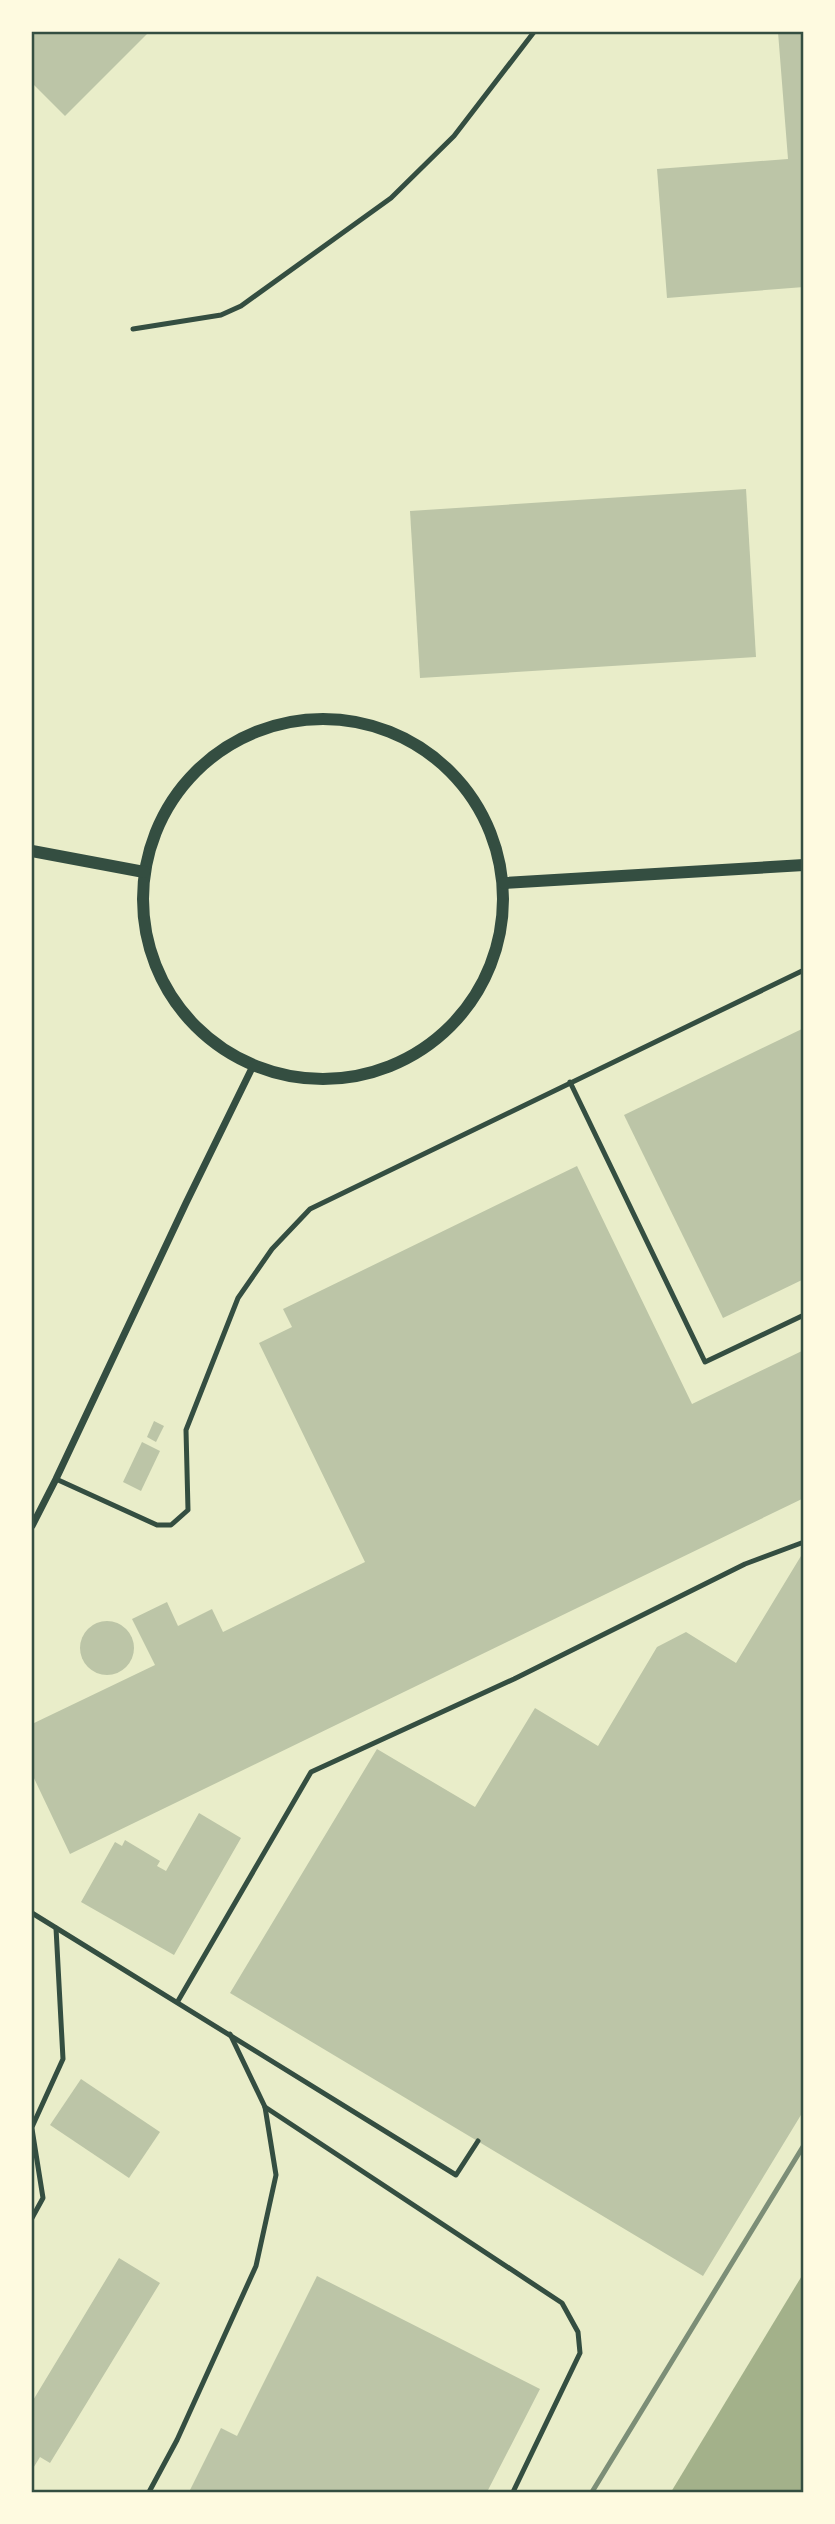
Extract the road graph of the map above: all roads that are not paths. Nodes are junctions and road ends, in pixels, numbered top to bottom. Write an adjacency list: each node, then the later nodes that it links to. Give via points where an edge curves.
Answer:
1 (534, 32): 2 (lane, via 454,136 391,198 240,306 221,315)
2 (133, 329)
3 (32, 851): 5 (street)
4 (803, 865): 6 (street)
5 (144, 873): 6 (street, via 160,822 189,779 229,745 277,724 329,719 381,728 428,751 466,787 492,832); 8 (street, via 144,920 155,967 178,1008 212,1042)
6 (504, 883): 8 (street, via 500,936 482,986 450,1028 407,1059 357,1077 305,1079)
7 (803, 970): 9 (lane)
8 (253, 1066): 11 (street)
9 (569, 1083): 10 (lane, via 705,1362); 11 (lane, via 310,1209 272,1249 238,1298 186,1430 188,1510 171,1525 157,1525)
10 (803, 1315)
11 (56, 1479): 12 (street)
12 (32, 1526)
13 (803, 1542): 16 (lane, via 745,1564 514,1679 311,1772)
14 (32, 1913): 15 (lane)
15 (56, 1928): 16 (lane); 19 (lane, via 62,2059)
16 (178, 2001): 17 (lane)
17 (230, 2034): 18 (lane); 20 (lane, via 456,2175)
18 (265, 2107): 22 (lane, via 276,2175 256,2266); 23 (lane, via 562,2303 578,2332 580,2353)
19 (32, 2128): 21 (lane, via 43,2197)
20 (478, 2141)
21 (32, 2218)
22 (149, 2493)
23 (513, 2493)

